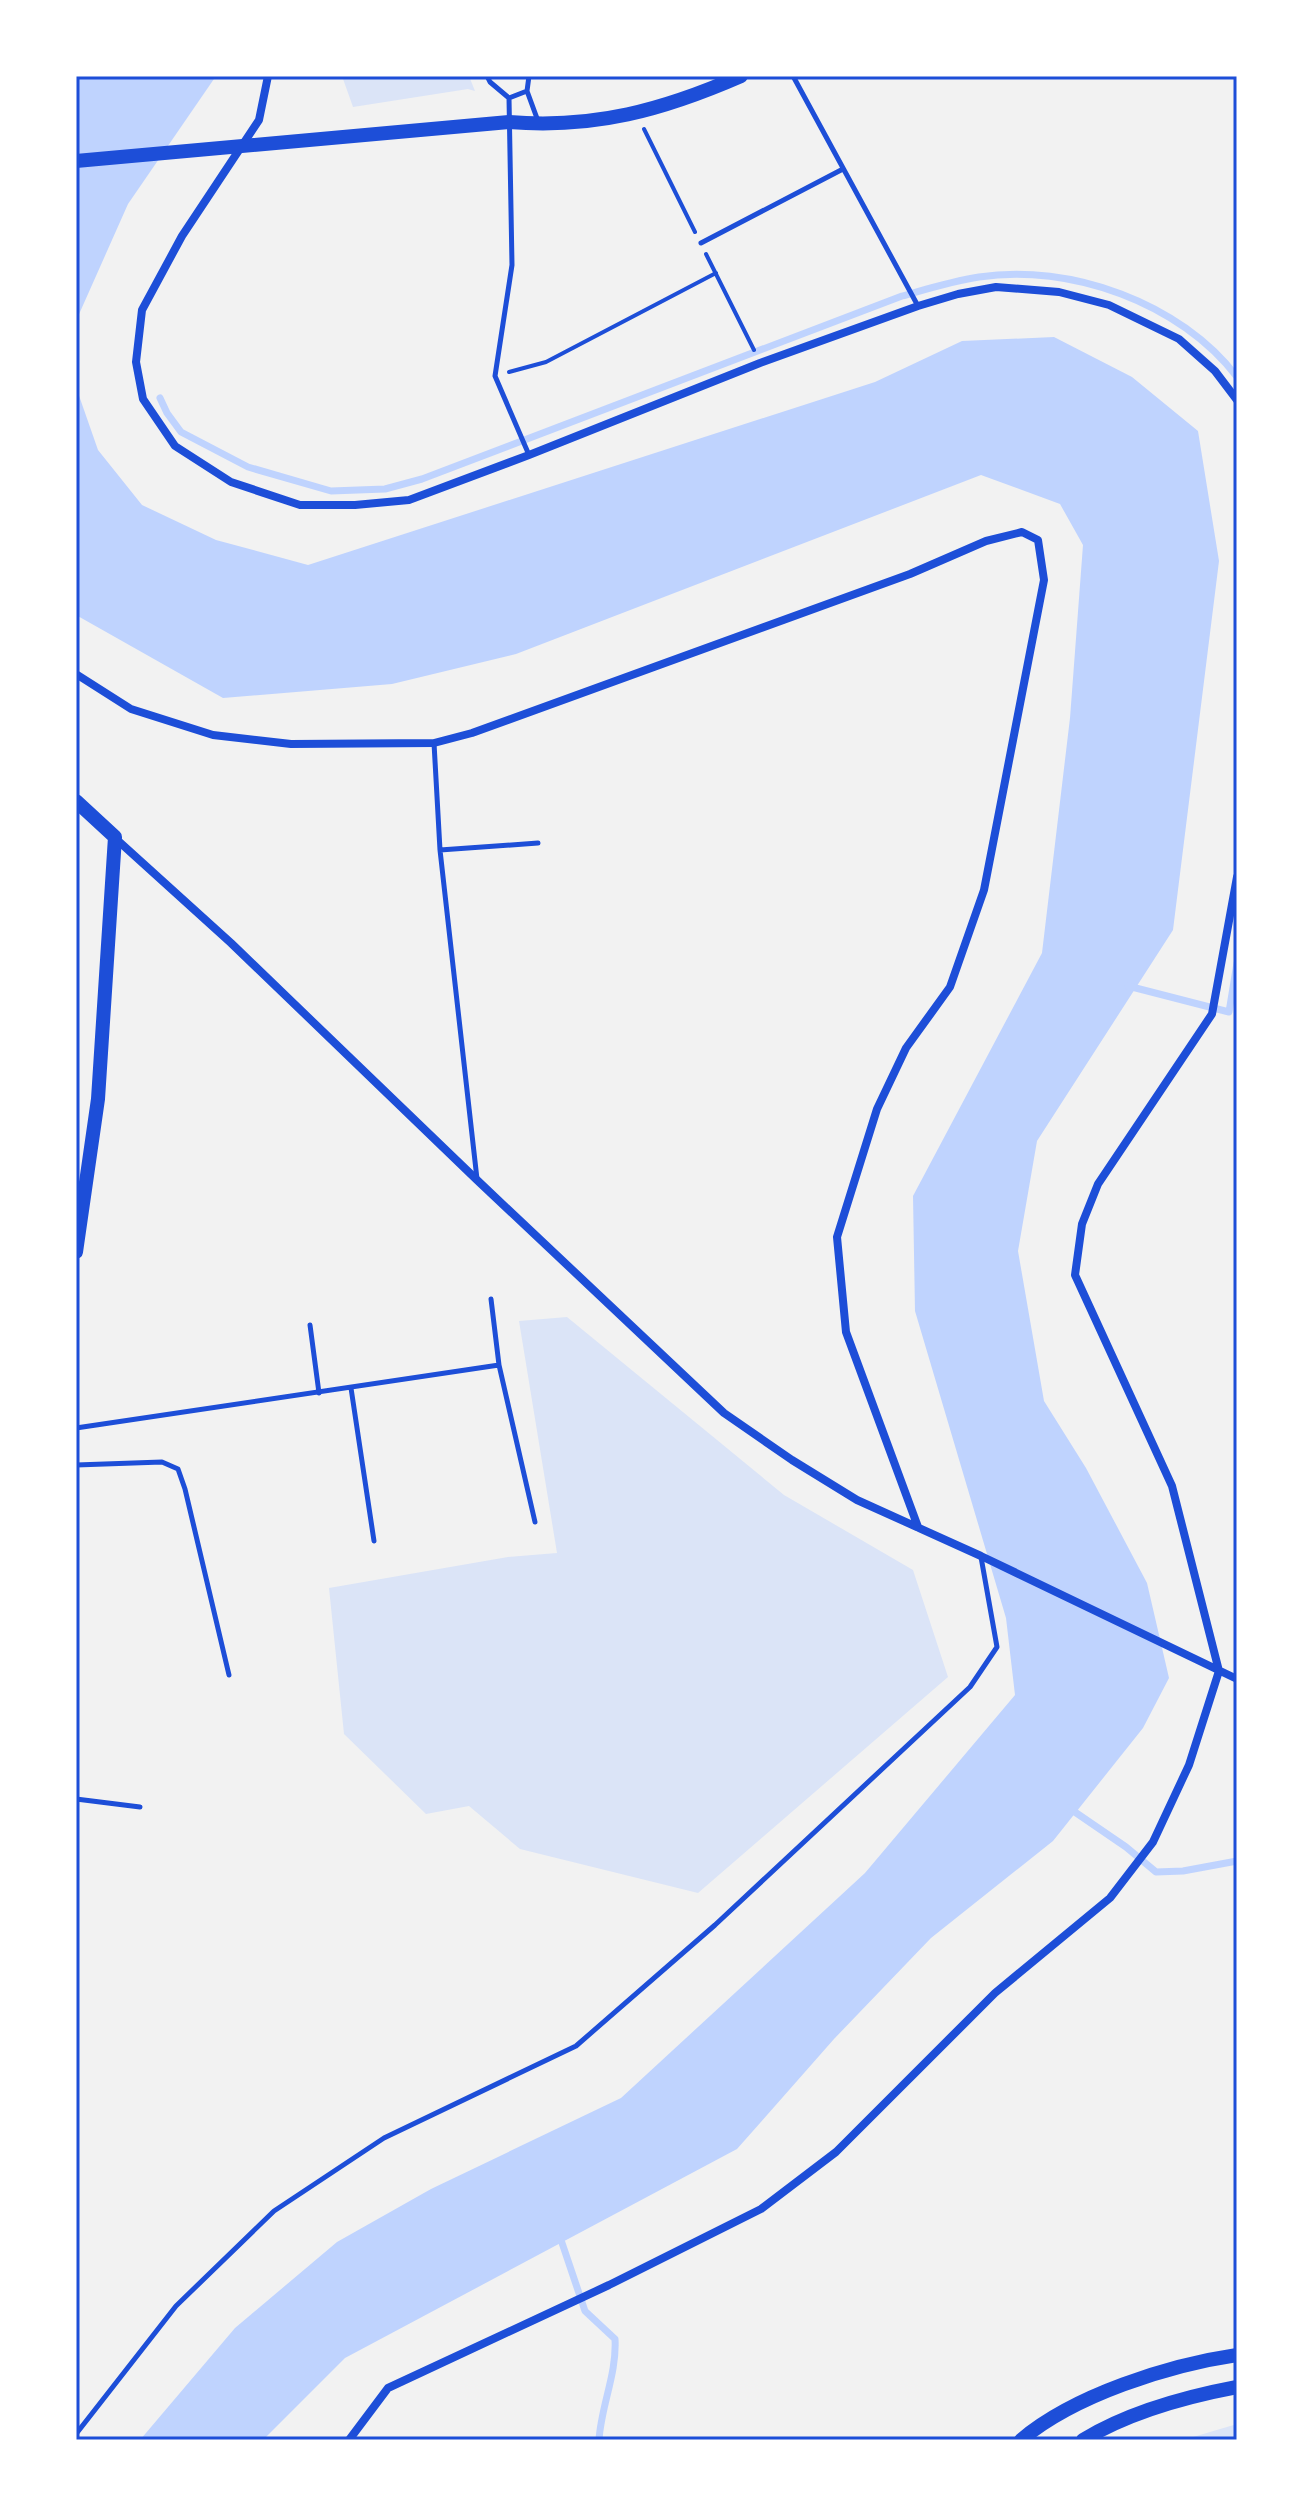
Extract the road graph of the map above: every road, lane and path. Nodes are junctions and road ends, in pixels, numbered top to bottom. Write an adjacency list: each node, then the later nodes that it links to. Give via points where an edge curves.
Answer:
1 (268, 76): 10 (street, via 259,120)
2 (487, 76): 7 (lane)
3 (529, 76): 6 (lane)
4 (741, 76): 9 (street, via 636,114)
5 (793, 76): 12 (lane)
6 (527, 91): 7 (lane); 9 (lane)
7 (509, 98): 8 (lane)
8 (509, 122): 9 (street); 10 (street); 16 (lane, via 512,265)
9 (539, 125)
10 (244, 146): 11 (street); 18 (street, via 182,236 142,310 136,362 143,399 175,446 231,482 300,505 409,500)
11 (76, 161)
12 (843, 169): 13 (lane); 15 (lane)
13 (701, 243)
14 (716, 273): 16 (path, via 546,362)
15 (918, 306): 17 (street, via 996,287 1059,292 1109,305 1179,339 1215,371); 18 (street)
16 (495, 376): 18 (lane)
17 (1237, 400)
18 (529, 455)
19 (76, 674): 20 (street, via 131,709 213,735 291,744)
20 (434, 743): 24 (lane); 36 (street, via 895,580 986,541 1022,532 1038,540 1044,580 984,890 950,987 906,1048 877,1109 837,1237 846,1332)
21 (76, 801): 22 (street)
22 (115, 837): 26 (street); 27 (street, via 98,1099)
23 (538, 843): 24 (lane)
24 (440, 850): 26 (lane)
25 (1237, 877): 39 (street, via 1212,1014 1098,1184 1082,1224 1075,1275 1172,1486)
26 (477, 1180): 36 (street, via 724,1413 857,1500)
27 (76, 1252)
28 (491, 1299): 30 (lane)
29 (310, 1325): 32 (lane)
30 (499, 1365): 31 (lane); 35 (lane)
31 (351, 1388): 32 (lane); 37 (lane)
32 (319, 1393): 33 (lane)
33 (76, 1428)
34 (76, 1465): 40 (lane, via 162,1462 178,1469)
35 (535, 1522)
36 (918, 1527): 38 (street)
37 (374, 1541)
38 (981, 1556): 39 (street); 46 (lane, via 997,1647 970,1687 715,1925 576,2046 384,2138 274,2211 176,2306)
39 (1219, 1671): 41 (street); 47 (street, via 1189,1765 1153,1842 1110,1898 995,1993 836,2152 761,2209 388,2388)
40 (229, 1675)
41 (1237, 1679)
42 (76, 1799): 43 (lane)
43 (140, 1807)
44 (1237, 2355): 48 (street, via 1103,2393)
45 (1237, 2387): 49 (street, via 1131,2416)
46 (76, 2434)
47 (349, 2440)
48 (1021, 2440)
49 (1083, 2440)

